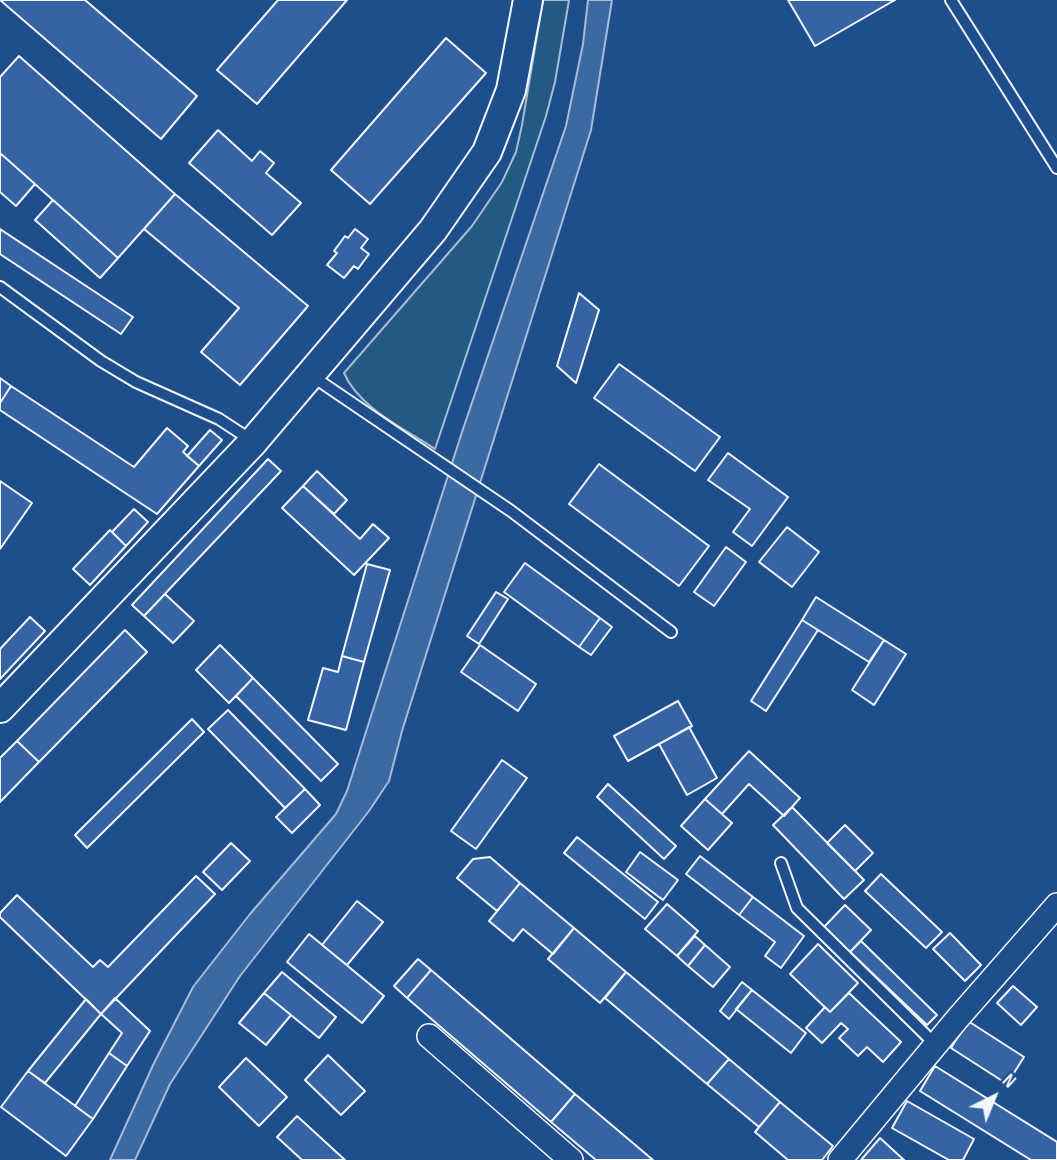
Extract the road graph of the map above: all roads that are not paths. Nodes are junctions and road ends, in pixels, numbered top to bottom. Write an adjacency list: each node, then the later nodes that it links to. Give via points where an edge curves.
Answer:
1 (528, 0): 5 (street, via 511,90 487,152 433,230)
2 (951, 0): 3 (lane)
3 (1057, 168)
4 (0, 287): 6 (lane, via 135,382 219,419)
5 (310, 375): 6 (street); 7 (lane, via 511,511)
6 (253, 442): 8 (street)
7 (671, 632)
8 (0, 708)
9 (781, 863): 12 (lane, via 797,908)
10 (1057, 905): 12 (street)
11 (429, 1037): 13 (street)
12 (936, 1045): 14 (street)
13 (571, 1160)
14 (841, 1160)

